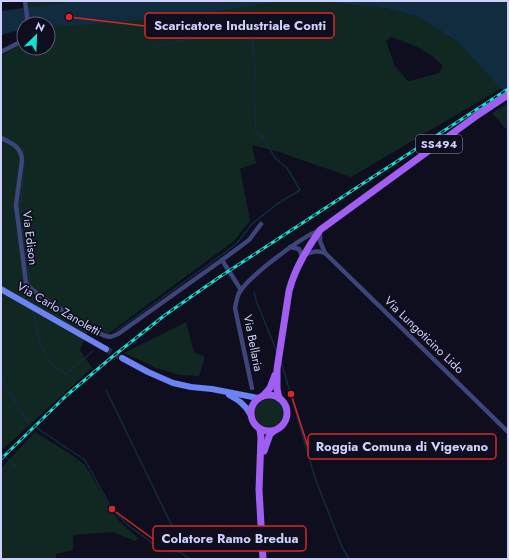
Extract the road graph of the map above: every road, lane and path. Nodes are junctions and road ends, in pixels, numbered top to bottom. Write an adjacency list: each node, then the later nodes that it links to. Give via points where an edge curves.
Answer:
1 (25, 1): 2 (street)
2 (27, 16)
3 (16, 44): 4 (street)
4 (1, 52)
5 (508, 95): 8 (main road, SS494)
6 (1, 138): 13 (street, Via Edison, via 21,153 16,205 26,283 31,289 103,335 110,337 118,334)
7 (261, 224): 13 (street, Via Edison, via 249,240)
8 (320, 230): 9 (street); 11 (street, via 320,241); 12 (main road, SS494)
9 (296, 243): 10 (street); 12 (street, via 306,247)
10 (290, 247): 12 (street, via 300,249); 15 (street)
11 (325, 252): 12 (street); 26 (street, Via Lungoticino Lido)
12 (304, 253): 18 (main road, SS494, via 292,281)
13 (222, 260): 15 (street)
14 (1, 289): 16 (main road, Via Carlo Zanoletti)
15 (241, 290): 19 (street, Via Bellaria, via 236,308)
16 (106, 349)
17 (122, 358): 20 (main road, via 173,383)
18 (277, 370): 21 (main road, SS494, via 270,388); 22 (main road, SS494)
19 (252, 388)
20 (222, 391): 21 (main road); 23 (main road, via 242,403)
21 (261, 397): 22 (main road); 23 (main road, SS494, via 252,405)
22 (279, 398): 25 (main road, SS494, via 286,407 287,416 283,426)
23 (250, 414): 24 (main road, via 253,423)
24 (260, 430): 25 (main road); 27 (main road, SS494)
25 (274, 431): 27 (main road, SS494, via 266,442)
26 (508, 432)
27 (260, 473): 28 (main road, SS494)
28 (263, 559)

